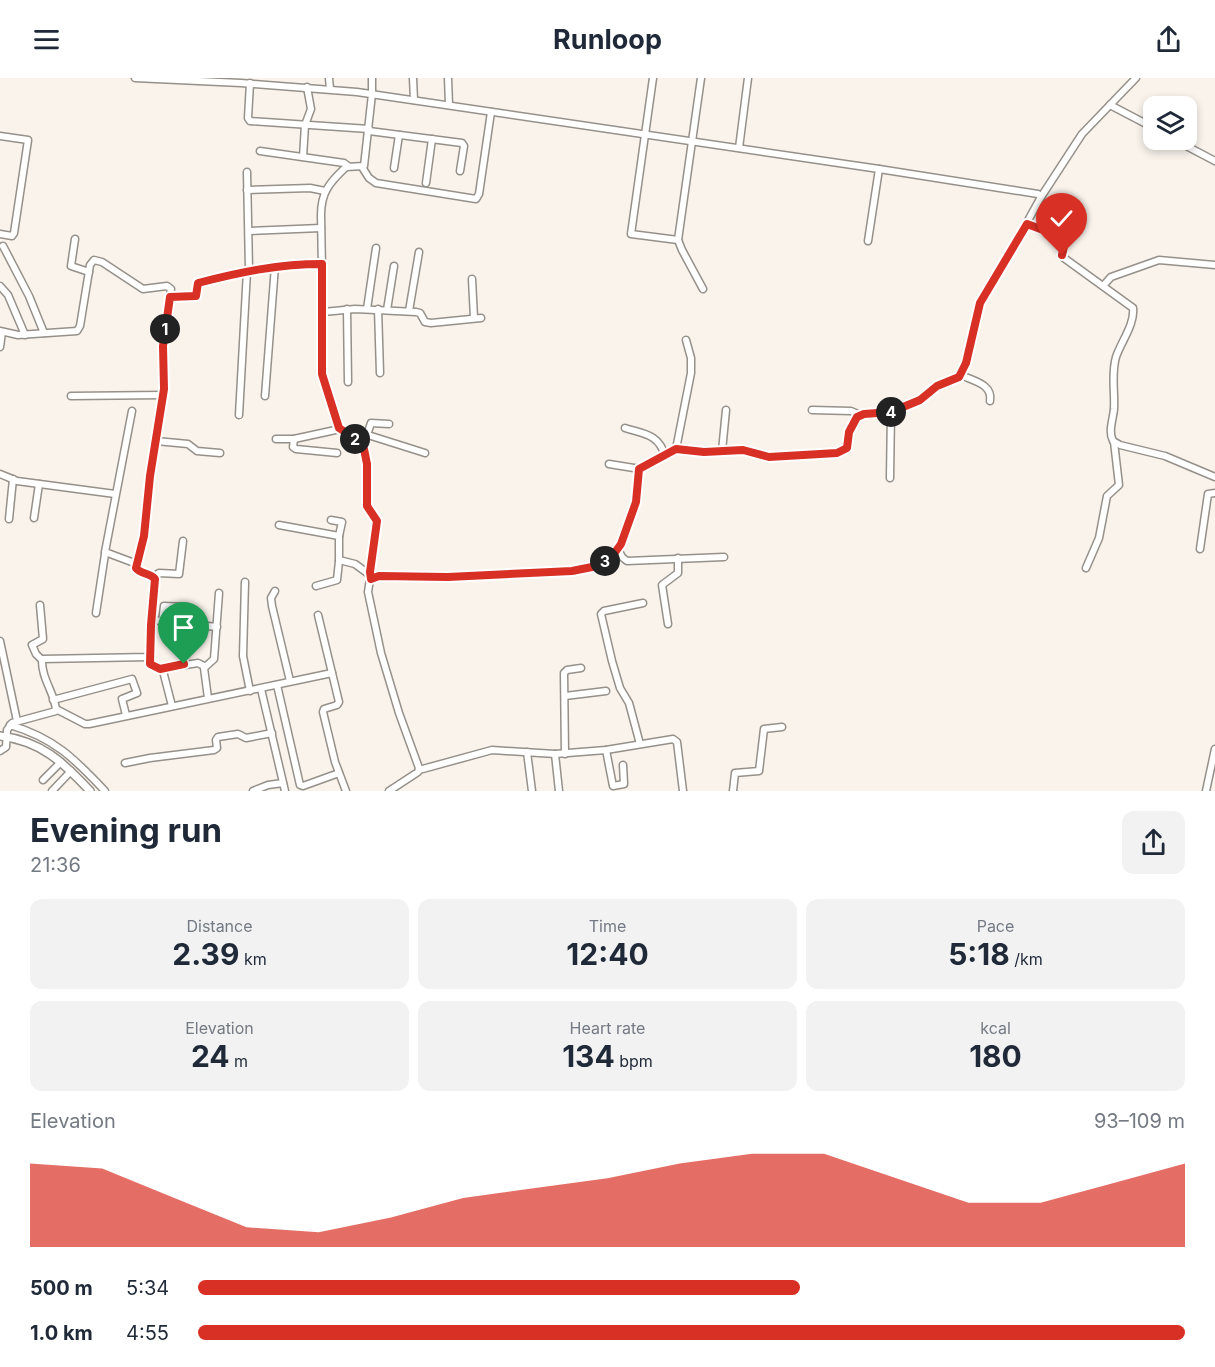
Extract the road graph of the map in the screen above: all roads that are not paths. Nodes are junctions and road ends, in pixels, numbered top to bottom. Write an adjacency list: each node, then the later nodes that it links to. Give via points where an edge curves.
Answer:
1 (135, 78): 11 (street)
2 (329, 78): 13 (street)
3 (372, 78): 14 (street)
4 (413, 78): 15 (street)
5 (448, 78): 16 (street)
6 (653, 78): 22 (street)
7 (701, 78): 26 (street)
8 (748, 78): 27 (street)
9 (1136, 78): 17 (street)
10 (286, 82): 11 (street); 12 (street)
11 (250, 83): 20 (street, via 248,120)
12 (307, 87): 13 (street); 20 (street, via 311,109)
13 (330, 89): 14 (street)
14 (372, 94): 15 (street); 21 (street)
15 (414, 100): 16 (street)
16 (449, 105): 18 (street)
17 (1110, 105): 19 (street); 41 (street, via 1077,139)
18 (491, 112): 22 (street); 33 (street, via 476,199 376,183)
19 (1143, 122)
20 (305, 125): 21 (street); 30 (street)
21 (369, 130): 23 (street); 33 (street)
22 (646, 134): 26 (street); 47 (street, via 631,234)
23 (399, 135): 25 (street); 34 (street)
24 (0, 136): 45 (street, via 28,140 14,235)
25 (432, 139): 36 (street, via 462,143); 38 (street)
26 (693, 141): 27 (street); 47 (street)
27 (739, 148): 35 (street)
28 (1194, 150): 31 (street)
29 (260, 151): 30 (street)
30 (303, 155): 32 (street)
31 (1215, 161)
32 (348, 166): 33 (street); 40 (street)
33 (362, 167)
34 (394, 168)
35 (879, 169): 41 (street); 48 (street)
36 (460, 171)
37 (247, 172): 39 (street)
38 (426, 183)
39 (247, 190): 40 (street); 44 (street)
40 (325, 191): 43 (street)
41 (1041, 197): 42 (street)
42 (1027, 224): 60 (street, via 1062,237 1064,258); 77 (street, via 980,303)
43 (321, 228): 44 (street); 52 (street)
44 (249, 231): 56 (street)
45 (0, 234)
46 (75, 239): 57 (street, via 71,266)
47 (678, 240): 61 (street)
48 (868, 241)
49 (3, 246): 72 (street)
50 (376, 248): 64 (street)
51 (419, 252): 67 (street)
52 (322, 264): 54 (street); 68 (street)
53 (1215, 265): 60 (street, via 1159,260 1111,277)
54 (275, 266): 56 (street); 81 (street)
55 (394, 266): 66 (street)
56 (248, 271): 62 (street, via 198,283 195,296); 87 (street)
57 (88, 272): 62 (street, via 93,260 100,261 143,289 169,287); 72 (street, via 79,328)
58 (472, 279): 69 (street)
59 (0, 286): 73 (street, via 8,295)
60 (1103, 286): 96 (street, via 1134,311 1115,361 1110,432)
61 (703, 289)
62 (170, 297): 79 (street, via 163,346)
63 (348, 309): 64 (street); 68 (street); 78 (street)
64 (367, 309): 65 (street)
65 (378, 309): 66 (street); 76 (street)
66 (387, 310): 67 (street)
67 (409, 311): 69 (street, via 420,313 428,322)
68 (323, 312): 91 (street, via 322,374)
69 (474, 318): 70 (street)
70 (481, 318)
71 (1, 331): 73 (street); 75 (street)
72 (44, 333): 73 (street)
73 (25, 335)
74 (686, 340): 98 (street, via 692,358 691,373)
75 (0, 347)
76 (380, 373)
77 (961, 375): 82 (street, via 988,389); 86 (street)
78 (348, 382)
79 (163, 395): 80 (street); 95 (street)
80 (72, 396)
81 (265, 396)
82 (990, 400)
83 (726, 410): 99 (street)
84 (812, 410): 88 (street, via 851,411)
85 (132, 411): 112 (street)
86 (891, 412): 88 (street); 108 (street)
87 (239, 415)
88 (860, 415): 99 (street, via 852,425 847,448 837,453 769,457 743,450)
89 (389, 424): 92 (street, via 372,422)
90 (625, 428): 103 (street, via 658,440)
91 (340, 429): 94 (street); 97 (street)
92 (368, 435): 97 (street); 102 (street)
93 (276, 439): 94 (street)
94 (294, 439): 101 (street, via 296,449)
95 (156, 441): 100 (street); 125 (street)
96 (1114, 442): 107 (street, via 1165,456); 126 (street, via 1119,484 1107,496 1101,531)
97 (363, 447): 128 (street, via 367,506 377,521)
98 (676, 449): 99 (street); 103 (street)
99 (722, 451)
100 (220, 453)
101 (337, 453)
102 (425, 453)
103 (665, 456): 105 (street)
104 (609, 464): 105 (street)
105 (639, 469): 119 (street, via 636,502)
106 (0, 474): 109 (street)
107 (1215, 477)
108 (890, 478)
109 (13, 479): 110 (street); 114 (street)
110 (39, 484): 112 (street); 113 (street)
111 (1215, 493): 120 (street, via 1208,494)
112 (116, 494): 121 (street)
113 (34, 518)
114 (9, 519)
115 (331, 520): 117 (street, via 342,522)
116 (279, 525): 117 (street)
117 (339, 536): 124 (street)
118 (183, 541): 127 (street, via 179,574 159,573)
119 (618, 549): 123 (street, via 627,561); 128 (street, via 597,566 581,570)
120 (1200, 549)
121 (105, 554): 125 (street); 136 (street)
122 (724, 557): 123 (street)
123 (678, 558): 140 (street, via 678,573 662,585)
124 (339, 561): 128 (street, via 355,564); 130 (street, via 337,580)
125 (137, 564): 127 (street, via 137,570)
126 (1086, 568)
127 (153, 577): 138 (street)
128 (370, 577): 175 (street, via 368,589 381,652)
129 (245, 582): 153 (street, via 243,656)
130 (316, 586)
131 (275, 591): 150 (street, via 272,606)
132 (219, 593): 141 (street)
133 (643, 603): 165 (street, via 601,614 620,688 629,703)
134 (40, 605): 144 (street, via 43,639 32,645)
135 (186, 607): 139 (street, via 164,606)
136 (96, 613)
137 (318, 615): 148 (street)
138 (151, 620): 139 (street); 143 (street)
139 (162, 621): 141 (street)
140 (668, 624)
141 (217, 627): 145 (street, via 214,661)
142 (0, 641): 149 (street)
143 (149, 657): 144 (street); 147 (street, via 151,665)
144 (42, 660): 157 (street)
145 (204, 666): 147 (street, via 198,663); 156 (street)
146 (581, 668): 155 (street, via 565,671)
147 (160, 669): 158 (street)
148 (332, 673): 150 (street); 177 (street, via 339,702 323,712)
149 (3, 674): 161 (street)
150 (290, 681): 151 (street)
151 (277, 685): 152 (street); 177 (street, via 300,785)
152 (261, 688): 153 (street); 164 (street)
153 (250, 691): 156 (street)
154 (606, 692): 155 (street)
155 (565, 696): 171 (street)
156 (208, 698): 158 (street)
157 (53, 700): 159 (street); 160 (street, via 132,679 137,693 122,699)
158 (172, 706): 160 (street)
159 (56, 709): 160 (street, via 85,724); 161 (street)
160 (126, 716)
161 (17, 721): 163 (street)
162 (782, 727): 190 (street, via 764,729 759,771 735,773)
163 (6, 732): 168 (street, via 6,747); 172 (street, via 35,744); 182 (street, via 32,732 53,743 75,759)
164 (272, 733): 173 (street, via 246,738 238,734 218,737 214,750); 179 (street)
165 (640, 744): 166 (street); 189 (street, via 676,740)
166 (606, 750): 171 (street); 174 (street, via 613,786 624,784)
167 (1215, 750): 191 (street)
168 (0, 751)
169 (527, 752): 170 (street); 175 (street, via 492,750); 187 (street)
170 (555, 754): 171 (street); 188 (street)
171 (564, 754)
172 (61, 762): 176 (street); 178 (street)
173 (125, 764)
174 (624, 765)
175 (419, 770): 186 (street)
176 (71, 771): 180 (street); 181 (street)
177 (339, 773): 185 (street)
178 (43, 780)
179 (283, 783): 183 (street); 184 (street)
180 (52, 791)
181 (90, 791)
182 (105, 791)
183 (253, 791)
184 (285, 791)
185 (346, 791)
186 (389, 791)
187 (532, 791)
188 (559, 791)
189 (683, 791)
190 (733, 791)
191 (1206, 791)

